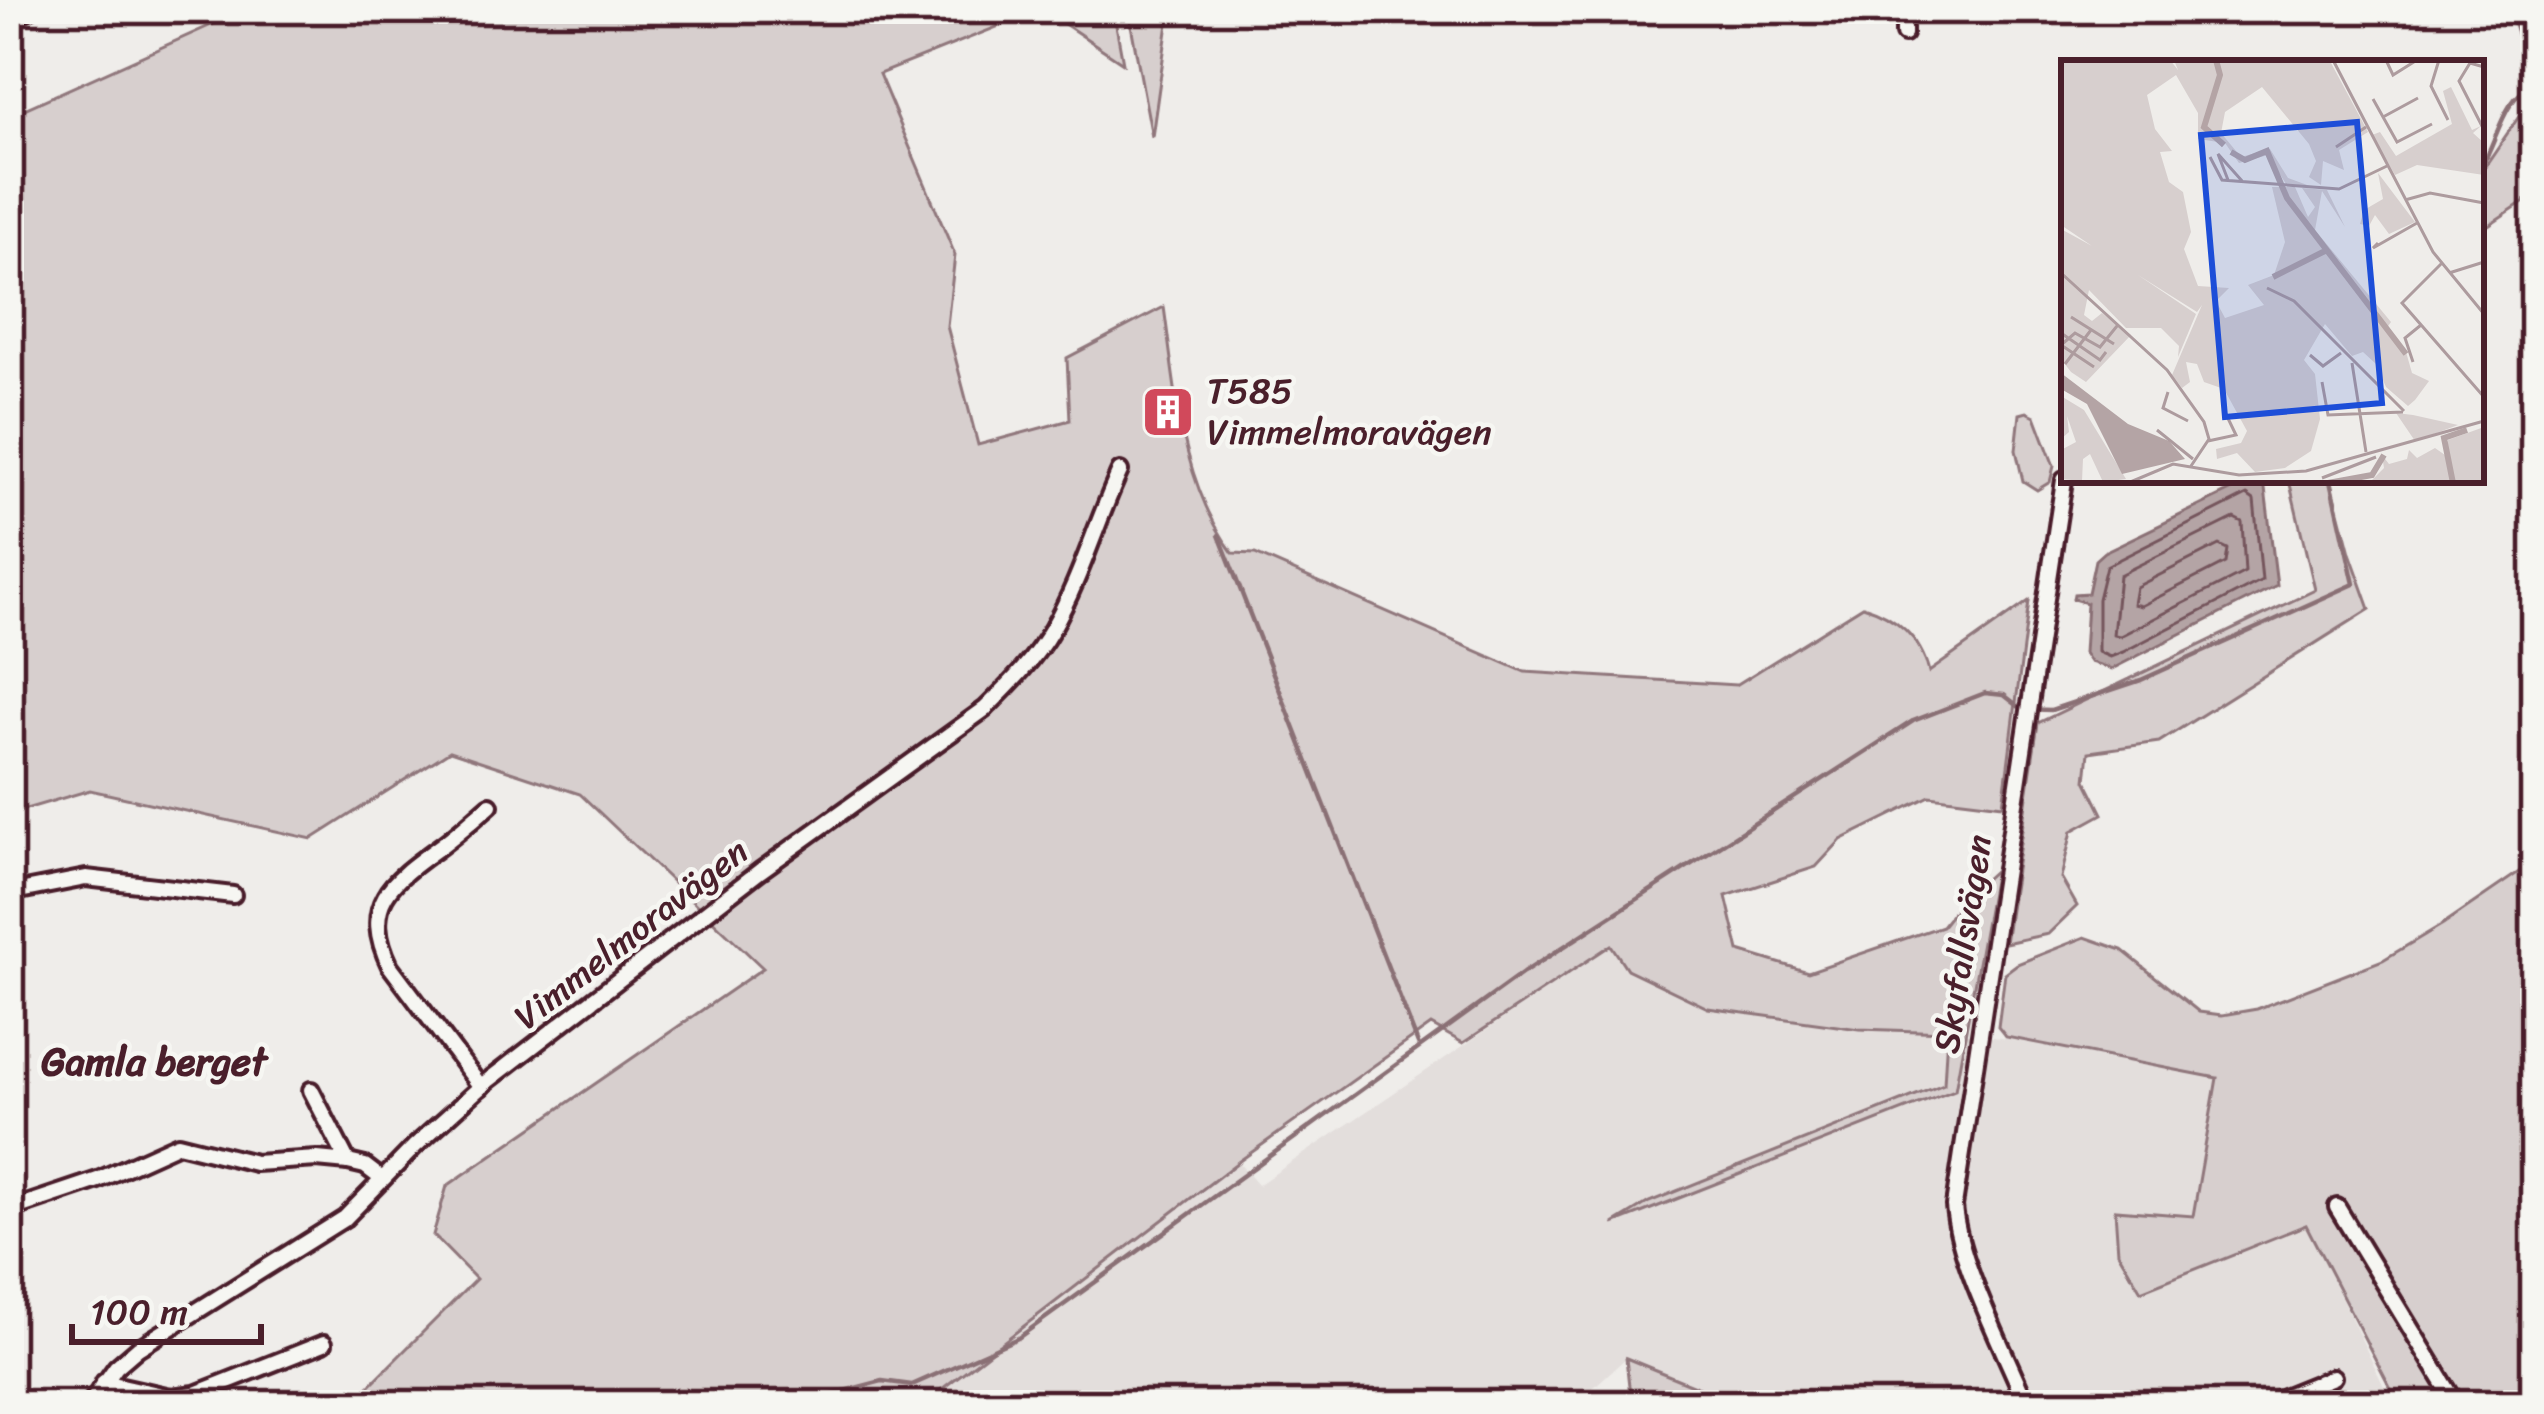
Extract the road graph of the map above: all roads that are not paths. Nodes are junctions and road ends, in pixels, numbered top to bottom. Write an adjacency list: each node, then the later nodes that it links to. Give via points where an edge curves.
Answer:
1 (31, 9): 3 (street)
2 (1904, 9): 4 (street)
3 (9, 20)
4 (1904, 34)
5 (1120, 471): 10 (street, Vimmelmoravägen, via 1050,633 985,709)
6 (2064, 483): 20 (street, Skyfallsvägen, via 1954,1206)
7 (490, 806): 10 (street, via 394,880 378,917 389,966)
8 (9, 893): 9 (street, via 86,878)
9 (233, 895)
10 (481, 1087): 13 (street, Vimmelmoravägen)
11 (311, 1090): 12 (street)
12 (348, 1162): 13 (street); 15 (street, via 255,1163 178,1144)
13 (382, 1180): 18 (street, Vimmelmoravägen, via 345,1218 163,1330)
14 (2337, 1207): 22 (street)
15 (9, 1210)
16 (324, 1343): 18 (street, via 195,1394 171,1397)
17 (2333, 1377): 21 (street)
18 (104, 1382): 19 (street, Vimmelmoravägen)
19 (89, 1405)
20 (2027, 1405)
21 (2264, 1405)
22 (2457, 1405)

